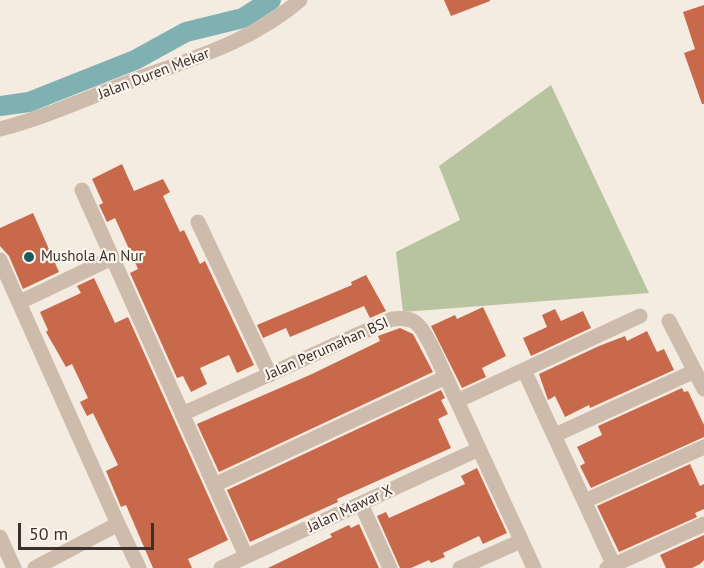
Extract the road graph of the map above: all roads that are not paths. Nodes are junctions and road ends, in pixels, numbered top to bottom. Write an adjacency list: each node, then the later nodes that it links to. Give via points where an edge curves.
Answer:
1 (300, 0): 2 (street, Jalan Duren Mekar, via 259,30 215,50 64,110)
2 (0, 129)
3 (82, 190): 5 (street)
4 (198, 222): 12 (street)
5 (112, 258): 7 (street); 16 (street)
6 (0, 260): 7 (street)
7 (20, 302): 23 (street)
8 (640, 316): 10 (street)
9 (669, 321): 11 (street)
10 (524, 370): 15 (street); 17 (street)
11 (696, 371): 14 (street); 17 (street)
12 (270, 375): 13 (street, Jalan Perumahan BSI, via 392,319 406,317 417,322); 16 (street, Jalan Perumahan BSI)
13 (446, 377): 15 (street, Jalan Perumahan BSI); 20 (street)
14 (704, 389)
15 (457, 401): 19 (street, Jalan Perumahan BSI)
16 (182, 414): 20 (street)
17 (555, 435): 21 (street)
18 (704, 447): 21 (street)
19 (479, 449): 22 (street, Jalan Mawar X); 26 (street, Jalan Perumahan BSI)
20 (214, 485): 27 (street)
21 (585, 501): 28 (street)
22 (361, 504): 27 (street, Jalan Mawar X); 33 (street)
23 (118, 524): 30 (street); 31 (street)
24 (704, 524): 28 (street)
25 (0, 537): 29 (street)
26 (521, 541): 34 (street); 35 (street, Jalan Perumahan BSI)
27 (246, 556): 32 (street, Jalan Mawar X)
28 (612, 567)
29 (14, 568)
30 (35, 568)
31 (139, 568)
32 (221, 568)
33 (390, 568)
34 (460, 568)
35 (534, 568)

